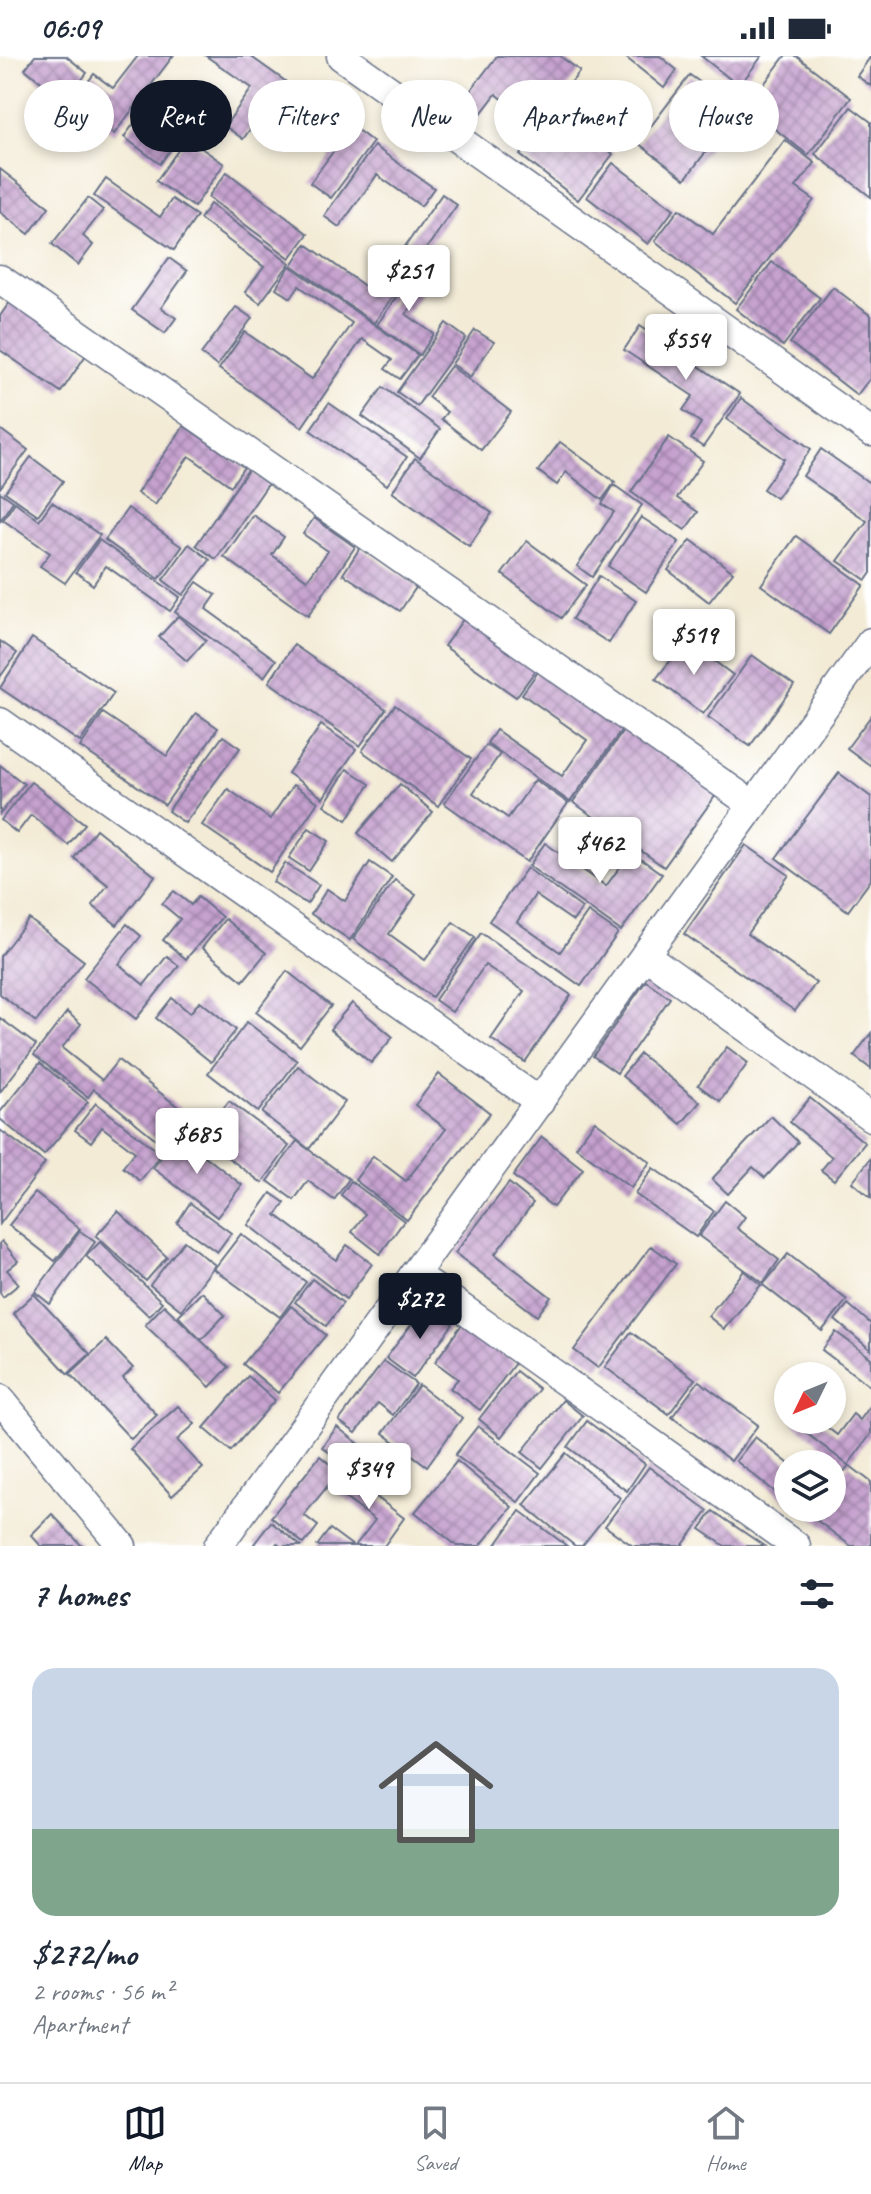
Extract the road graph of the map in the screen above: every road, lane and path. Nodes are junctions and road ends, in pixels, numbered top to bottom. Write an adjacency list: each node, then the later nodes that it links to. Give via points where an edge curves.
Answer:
1 (341, 56): 3 (street)
2 (0, 279): 6 (street)
3 (871, 432)
4 (871, 642): 6 (street)
5 (0, 722): 8 (street)
6 (753, 805): 7 (street)
7 (645, 955): 8 (street); 9 (street)
8 (540, 1102): 10 (street)
9 (871, 1117)
10 (414, 1274): 13 (street); 14 (street)
11 (0, 1399): 12 (street)
12 (122, 1546)
13 (218, 1546)
14 (796, 1546)

